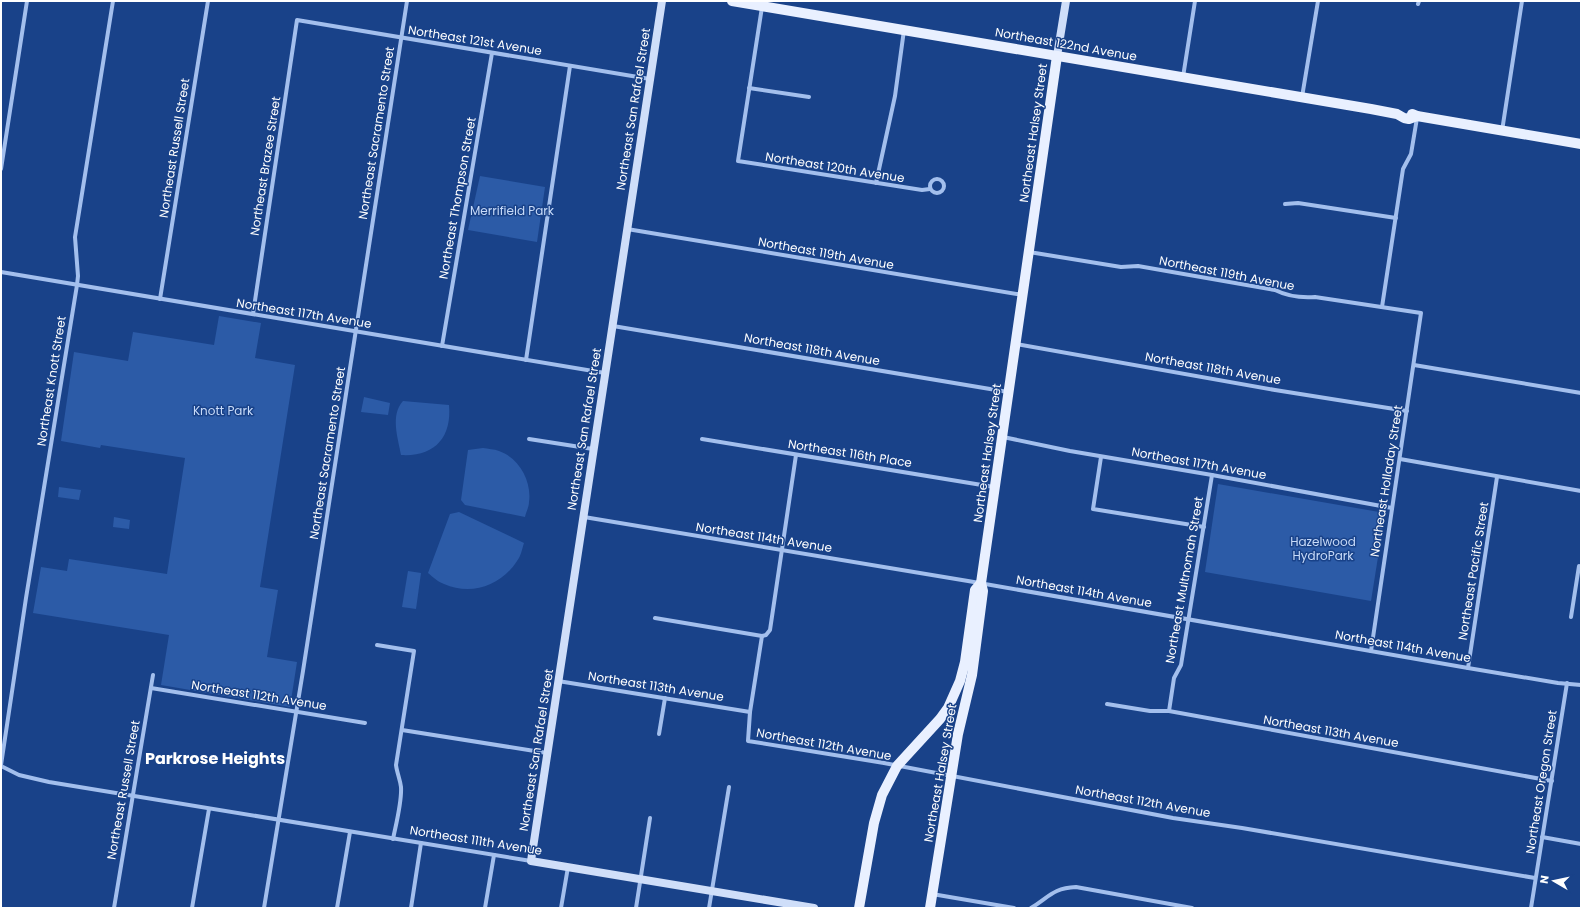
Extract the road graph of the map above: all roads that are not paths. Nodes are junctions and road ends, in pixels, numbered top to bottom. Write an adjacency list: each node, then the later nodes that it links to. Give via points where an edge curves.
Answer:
1 (27, 1): 26 (street)
2 (113, 1): 34 (street, Northeast Knott Street, via 75,237)
3 (208, 1): 36 (street, Northeast Russell Street)
4 (406, 1): 14 (street, Northeast Sacramento Street)
5 (662, 1): 19 (street, Northeast San Rafael Street)
6 (732, 1): 11 (main road, Northeast 122nd Avenue)
7 (1066, 1): 16 (street, Northeast Halsey Street)
8 (1195, 1): 18 (street)
9 (1318, 1): 22 (street)
10 (1522, 1): 24 (street)
11 (762, 6): 13 (main road, Northeast 122nd Avenue); 20 (street)
12 (297, 20): 14 (street, Northeast 121st Avenue); 39 (street, Northeast Brazee Street)
13 (904, 30): 16 (main road, Northeast 122nd Avenue); 27 (street, via 895,96)
14 (401, 37): 15 (street, Northeast 121st Avenue); 41 (street, Northeast Sacramento Street)
15 (492, 52): 17 (street, Northeast 121st Avenue); 43 (street, Northeast Thompson Street)
16 (1057, 56): 18 (main road, Northeast 122nd Avenue); 32 (main road, Northeast Halsey Street)
17 (570, 66): 19 (street, Northeast 121st Avenue); 44 (street)
18 (1183, 77): 22 (main road, Northeast 122nd Avenue)
19 (650, 79): 31 (street, Northeast San Rafael Street)
20 (749, 88): 21 (street); 27 (street, Northeast 120th Avenue, via 738,161)
21 (810, 97)
22 (1302, 97): 23 (main road, Northeast 122nd Avenue, via 1397,114 1409,119)
23 (1418, 116): 24 (main road, Northeast 122nd Avenue); 30 (street, via 1411,154 1403,169)
24 (1502, 131): 25 (main road, Northeast 122nd Avenue)
25 (1581, 144)
26 (1, 169)
27 (876, 183): 28 (street, Northeast 120th Avenue)
28 (930, 189)
29 (1285, 204): 30 (street, via 1298,203)
30 (1396, 218): 37 (street)
31 (627, 229): 35 (street, Northeast 119th Avenue); 40 (street, Northeast San Rafael Street)
32 (1029, 252): 35 (main road, Northeast Halsey Street); 37 (street, Northeast 119th Avenue, via 1121,267 1138,266 1275,290 1305,298 1315,297)
33 (1, 272): 34 (street, Northeast 117th Avenue)
34 (77, 285): 36 (street, Northeast 117th Avenue); 88 (street, Northeast Knott Street)
35 (1023, 295): 42 (main road, Northeast Halsey Street)
36 (160, 299): 39 (street, Northeast 117th Avenue)
37 (1382, 307): 38 (street, Northeast 119th Avenue)
38 (1421, 313): 45 (street, Northeast Holladay Street)
39 (253, 314): 41 (street, Northeast 117th Avenue)
40 (612, 326): 46 (street, Northeast San Rafael Street); 47 (street, Northeast 118th Avenue)
41 (356, 332): 43 (street, Northeast 117th Avenue); 82 (street, Northeast Sacramento Street)
42 (1016, 344): 47 (main road, Northeast Halsey Street); 49 (street, Northeast 118th Avenue)
43 (442, 346): 44 (street, Northeast 117th Avenue)
44 (526, 360): 46 (street, Northeast 117th Avenue)
45 (1414, 365): 48 (street); 49 (street, Northeast Holladay Street)
46 (605, 373): 53 (street, Northeast San Rafael Street)
47 (1009, 392): 50 (main road, Northeast Halsey Street)
48 (1581, 393)
49 (1407, 411): 56 (street, Northeast Holladay Street)
50 (1002, 437): 55 (street, Northeast 117th Avenue); 59 (main road, Northeast Halsey Street)
51 (529, 438): 53 (street)
52 (702, 439): 54 (street, Northeast 116th Place)
53 (593, 449): 62 (street, Northeast San Rafael Street)
54 (796, 455): 59 (street, Northeast 116th Place); 64 (street)
55 (1101, 456): 57 (street, Northeast 117th Avenue); 63 (street, via 1093,509)
56 (1400, 459): 58 (street); 61 (street, Northeast Holladay Street)
57 (1212, 475): 61 (street, Northeast 117th Avenue); 63 (street, Northeast Multnomah Street)
58 (1497, 477): 60 (street); 73 (street, Northeast Pacific Street)
59 (995, 487): 66 (main road, Northeast Halsey Street)
60 (1581, 491)
61 (1392, 508): 72 (street, Northeast Holladay Street)
62 (583, 517): 64 (street, Northeast 114th Avenue); 75 (street, Northeast San Rafael Street)
63 (1204, 527): 69 (street, Northeast Multnomah Street)
64 (782, 550): 66 (street, Northeast 114th Avenue); 70 (street, via 770,630)
65 (1580, 567): 67 (street)
66 (981, 583): 69 (street, Northeast 114th Avenue); 89 (main road, via 975,590 964,669 954,698 940,719); 90 (main road, Northeast Halsey Street, via 972,675 958,734)
67 (1571, 617)
68 (654, 618): 70 (street)
69 (1188, 619): 72 (street, Northeast 114th Avenue); 81 (street, Northeast Multnomah Street, via 1181,665 1174,678)
70 (762, 636): 83 (street)
71 (377, 645): 85 (street, via 414,651)
72 (1371, 651): 73 (street, Northeast 114th Avenue)
73 (1468, 668): 76 (street, Northeast 114th Avenue)
74 (153, 675): 78 (street, Northeast Russell Street)
75 (558, 680): 79 (street, Northeast 113th Avenue); 87 (street, Northeast San Rafael Street)
76 (1567, 683): 77 (street, Northeast 114th Avenue); 91 (street, Northeast Oregon Street)
77 (1581, 685)
78 (151, 688): 82 (street, Northeast 112th Avenue); 93 (street, Northeast Russell Street)
79 (665, 698): 83 (street, Northeast 113th Avenue); 86 (street)
80 (1107, 704): 81 (street, Northeast 113th Avenue, via 1150,711)
81 (1169, 711): 91 (street, Northeast 113th Avenue)
82 (297, 712): 84 (street, Northeast 112th Avenue); 96 (street, Northeast Sacramento Street)
83 (750, 712): 89 (street, Northeast 112th Avenue, via 748,741)
84 (365, 723)
85 (402, 730): 87 (street); 99 (street, via 396,765 401,787)
86 (659, 734)
87 (547, 753): 103 (street, Northeast San Rafael Street)
88 (1, 766): 93 (street, Northeast 111th Avenue, via 36,780)
89 (897, 766): 90 (street, Northeast 112th Avenue); 120 (main road, via 877,809)
90 (952, 775): 105 (street, Northeast 112th Avenue, via 1173,818); 108 (main road, Northeast Halsey Street)
91 (1552, 781): 98 (street, Northeast Oregon Street)
92 (729, 787): 107 (street)
93 (133, 796): 94 (street, Northeast 111th Avenue); 110 (street, Northeast Russell Street)
94 (209, 808): 96 (street, Northeast 111th Avenue); 111 (street)
95 (650, 818): 106 (street)
96 (279, 820): 97 (street, Northeast 111th Avenue); 112 (street, Northeast Sacramento Street)
97 (350, 832): 99 (street, Northeast 111th Avenue); 113 (street)
98 (1542, 837): 101 (street); 105 (street, Northeast Oregon Street)
99 (393, 839): 100 (street, Northeast 111th Avenue)
100 (421, 843): 102 (street, Northeast 111th Avenue); 114 (street)
101 (1581, 844)
102 (494, 855): 103 (street, Northeast 111th Avenue); 115 (street)
103 (531, 861): 104 (street, Northeast 111th Avenue)
104 (568, 867): 106 (street, Northeast 111th Avenue); 116 (street)
105 (1536, 878): 125 (street, Northeast Oregon Street)
106 (641, 879): 107 (street, Northeast 111th Avenue); 117 (street)
107 (712, 891): 109 (street, Northeast 111th Avenue); 118 (street)
108 (932, 894): 121 (main road, Northeast Halsey Street); 122 (street)
109 (783, 906): 119 (street, Northeast 111th Avenue)
110 (114, 908)
111 (192, 908)
112 (264, 908)
113 (337, 908)
114 (411, 908)
115 (485, 908)
116 (561, 908)
117 (636, 908)
118 (709, 908)
119 (814, 908)
120 (859, 908)
121 (930, 908)
122 (1014, 908)
123 (1032, 908): 124 (street, via 1054,892 1064,888 1076,888)
124 (1192, 908)
125 (1531, 908)

